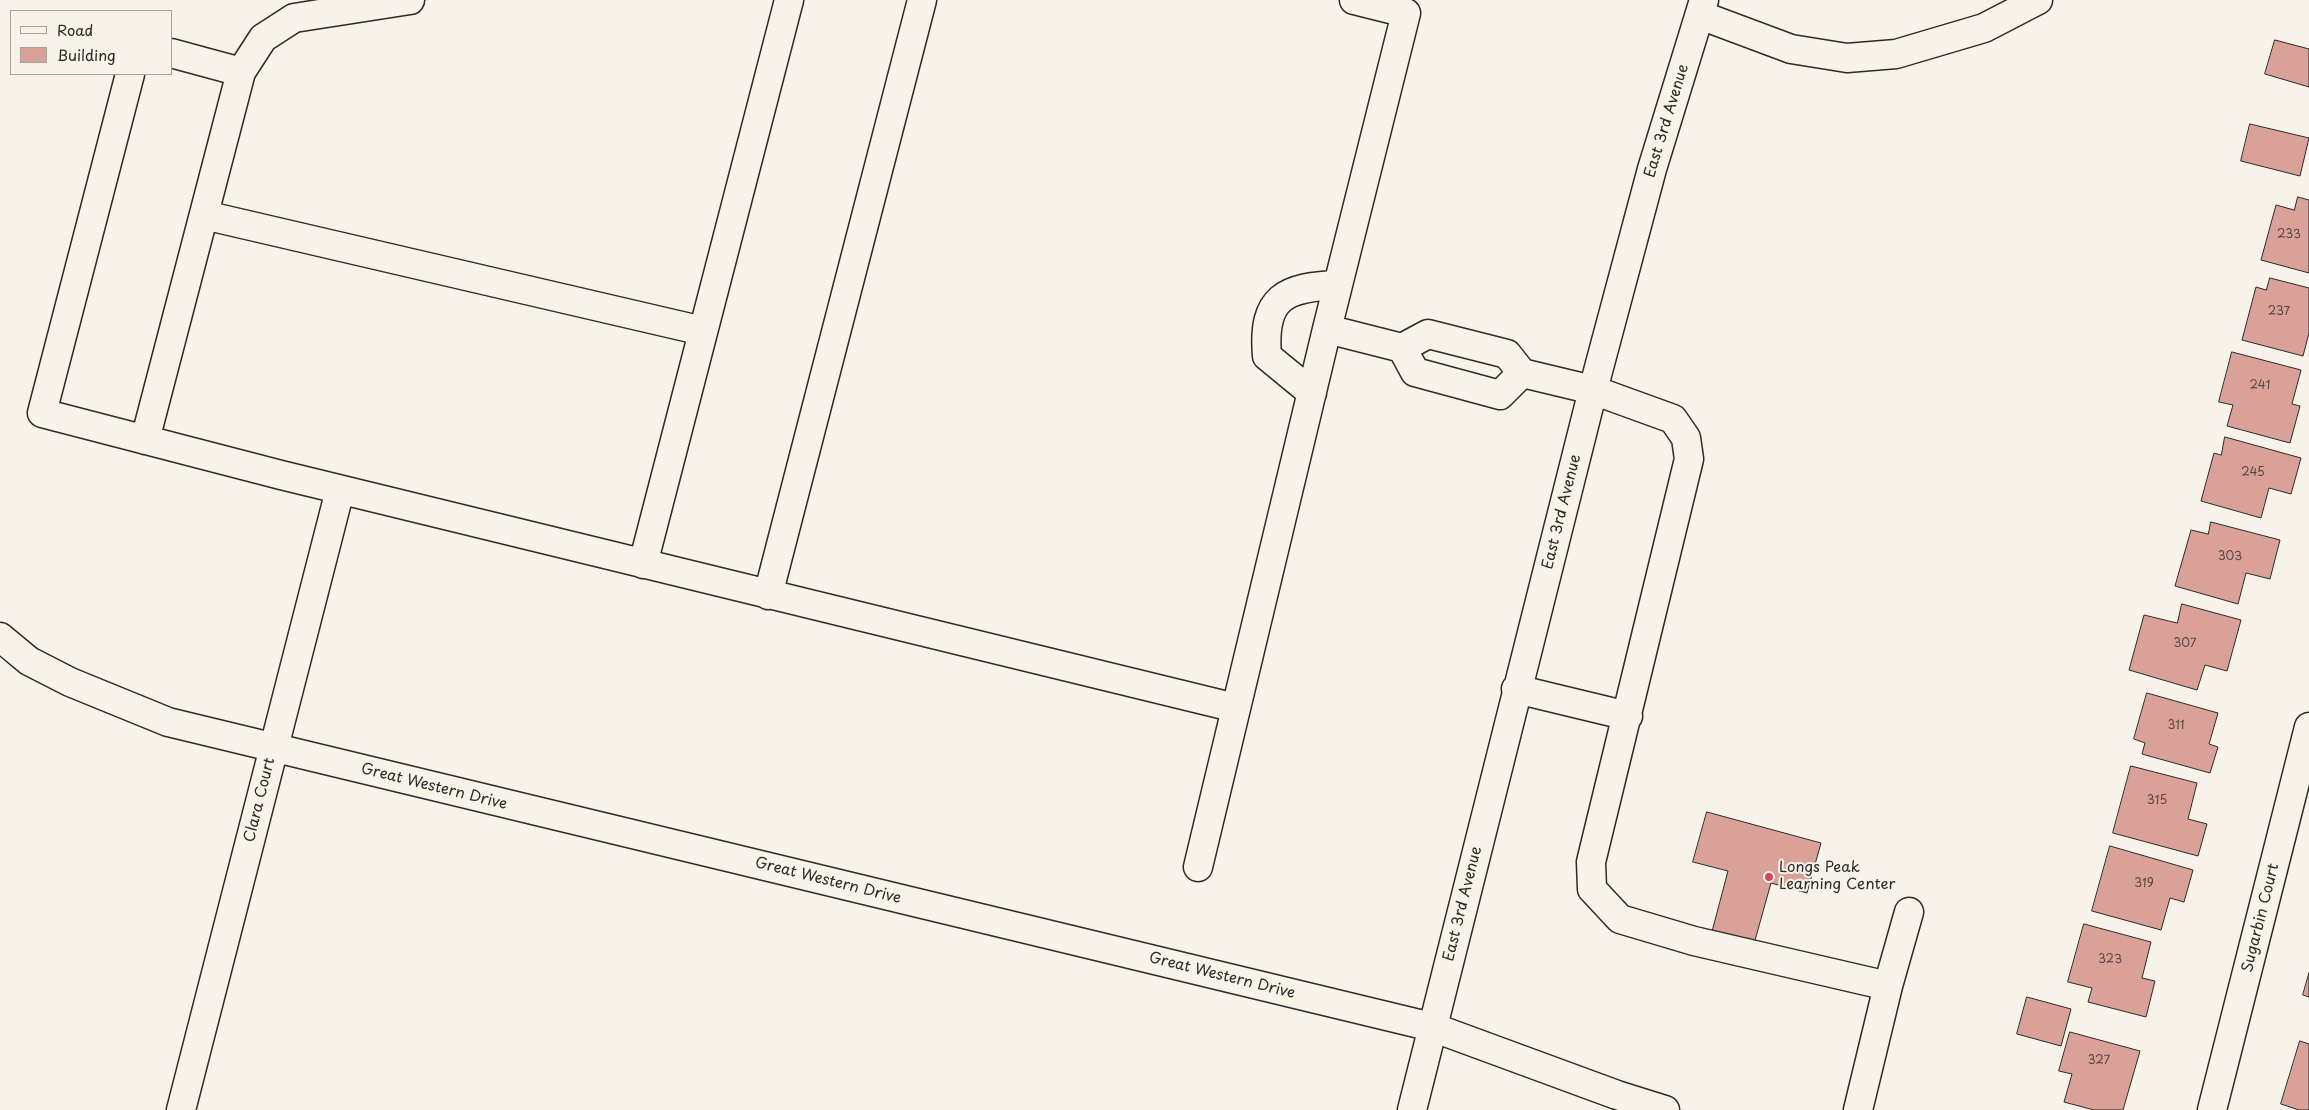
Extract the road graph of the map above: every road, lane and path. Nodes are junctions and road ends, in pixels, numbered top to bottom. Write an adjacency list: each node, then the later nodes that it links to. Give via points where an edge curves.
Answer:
1 (410, 0): 8 (street, via 294,18 263,38)
2 (788, 0): 13 (street)
3 (922, 0): 21 (street)
4 (1354, 0): 11 (street, via 1406,13)
5 (2038, 0): 6 (street, via 1984,28 1896,54 1847,58 1791,49)
6 (1702, 8): 16 (street, East 3rd Avenue, via 1652,170)
7 (172, 53): 8 (street)
8 (241, 72): 10 (street)
9 (130, 75): 18 (street, via 42,413)
10 (204, 215): 13 (street); 18 (street)
11 (1338, 285): 12 (street); 17 (street, via 1309,286 1286,293 1275,304 1270,320 1266,337 1267,356)
12 (1327, 329): 14 (street); 17 (street)
13 (703, 331): 20 (street)
14 (1402, 348): 15 (street, via 1428,334 1507,354); 15 (street, via 1415,372 1500,395)
15 (1522, 373): 16 (street)
16 (1593, 390): 23 (street, East 3rd Avenue); 25 (street, via 1673,419 1686,438 1689,459)
17 (1312, 393): 24 (street)
18 (145, 440): 19 (street)
19 (340, 490): 20 (street); 27 (street, Clara Court)
20 (643, 564): 21 (street)
21 (768, 595): 24 (street)
22 (0, 638): 27 (street, Great Western Drive, via 29,661 61,678 159,718)
23 (1516, 689): 25 (street); 31 (street, East 3rd Avenue)
24 (1236, 708): 28 (street)
25 (1628, 716): 30 (street, via 1591,862 1592,889 1620,919 1694,941)
26 (2309, 727): 36 (street, Sugarbin Court)
27 (273, 748): 31 (street, Great Western Drive); 32 (street, Clara Court)
28 (1198, 867)
29 (1909, 912): 30 (street)
30 (1888, 986): 35 (street)
31 (1432, 1027): 33 (street, East 3rd Avenue); 34 (street, Great Western Drive)
32 (181, 1110)
33 (1412, 1110)
34 (1665, 1110)
35 (1858, 1110)
36 (2212, 1110)

